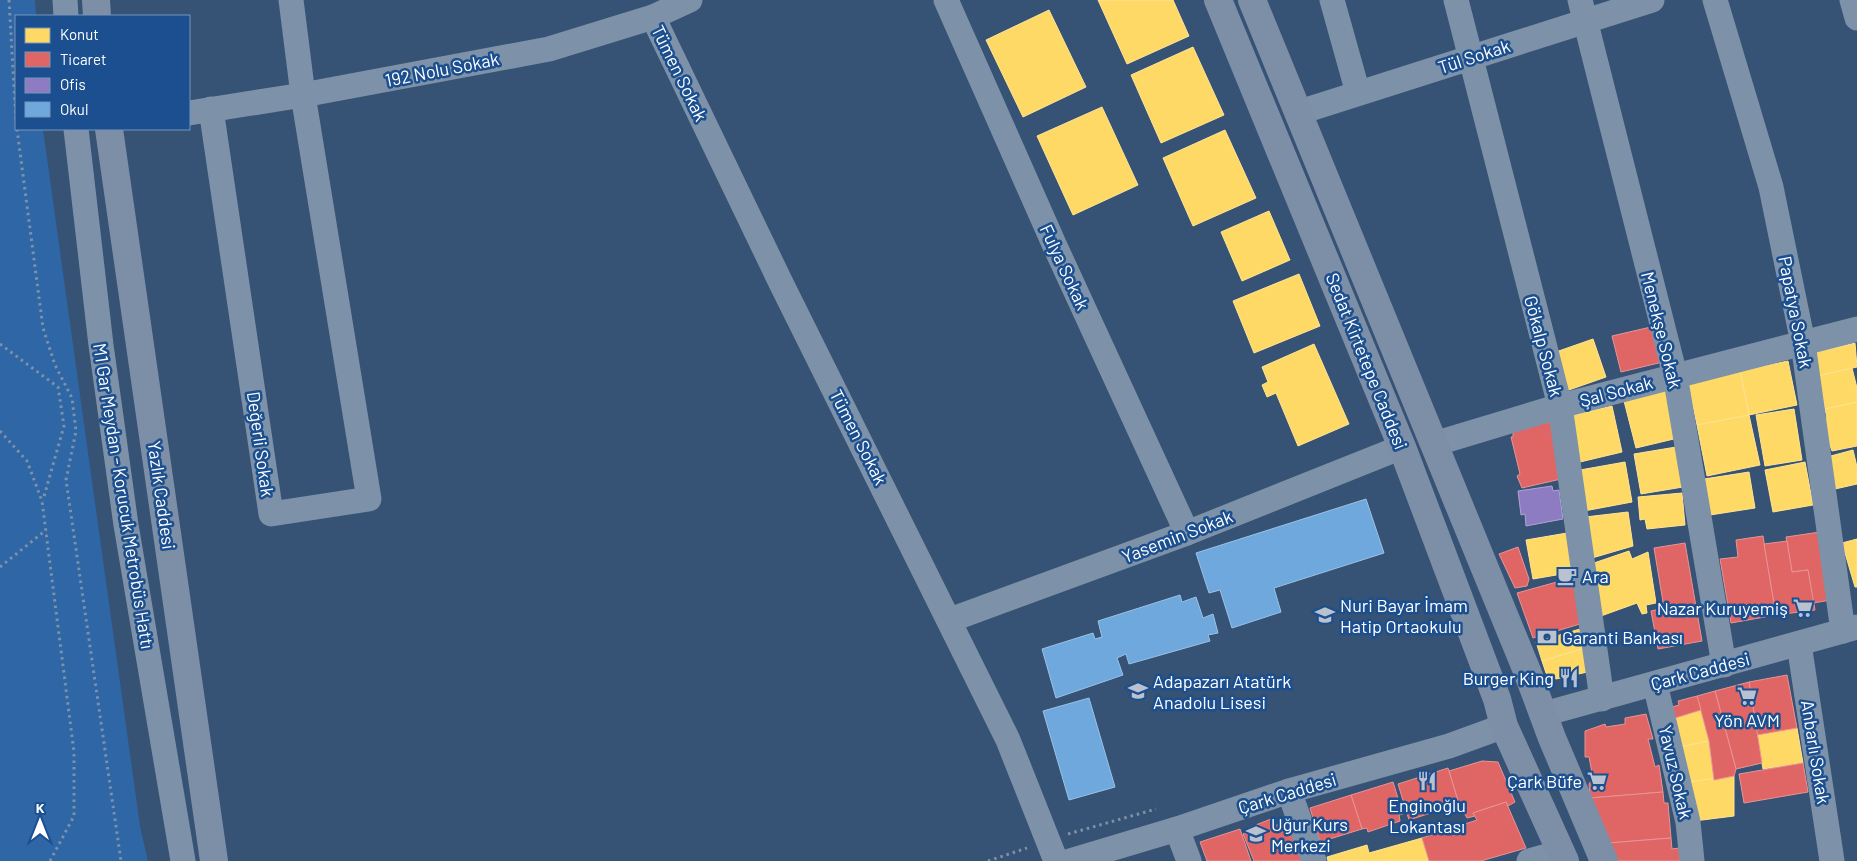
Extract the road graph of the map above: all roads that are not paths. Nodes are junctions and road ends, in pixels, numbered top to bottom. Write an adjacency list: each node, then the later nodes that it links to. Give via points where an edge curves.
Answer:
1 (64, 0): 14 (street)
2 (96, 0): 15 (main road)
3 (291, 0): 20 (street)
4 (690, 0): 16 (street, 192 Nolu Sokak)
5 (946, 0): 31 (street, Fulya Sokak)
6 (1218, 0): 30 (main road, Sedat Kirtetepe Caddesi)
7 (1252, 0): 22 (main road, Sedat Kirtetepe Caddesi)
8 (1332, 0): 19 (street)
9 (1456, 0): 18 (street, Gökalp Sokak)
10 (1652, 0): 13 (street, Tül Sokak)
11 (1715, 0): 26 (street, Papatya Sokak, via 1771,186)
12 (1852, 0): 17 (street)
13 (1583, 10): 18 (street, Tül Sokak); 27 (street, Menekşe Sokak)
14 (66, 15)
15 (98, 15)
16 (653, 17): 20 (street, 192 Nolu Sokak, via 549,49); 32 (street, Tümen Sokak, via 780,281)
17 (1857, 18)
18 (1469, 58): 19 (street, Tül Sokak); 28 (street, Gökalp Sokak)
19 (1358, 93): 22 (street, Tül Sokak)
20 (303, 95): 21 (street, 192 Nolu Sokak); 21 (street, Değerli Sokak, via 369,499 271,514)
21 (200, 111)
22 (1297, 113): 29 (main road, Sedat Kirtetepe Caddesi)
23 (76, 130): 44 (street, M1 Gar Meydan - Korucuk Metrobüs Hattı, via 126,525)
24 (109, 130): 45 (main road, Yazlık Caddesi)
25 (1857, 329): 26 (street, Şal Sokak)
26 (1803, 343): 27 (street, Şal Sokak); 33 (street, Papatya Sokak)
27 (1675, 375): 28 (street, Şal Sokak); 35 (street, Menekşe Sokak)
28 (1561, 414): 29 (street, Şal Sokak); 38 (street, Gökalp Sokak)
29 (1434, 444): 36 (main road, Sedat Kirtetepe Caddesi)
30 (1402, 447): 31 (street, Yasemin Sokak); 39 (main road, Sedat Kirtetepe Caddesi, via 1497,699)
31 (1187, 533): 32 (street, Yasemin Sokak)
32 (950, 620): 46 (street, Tümen Sokak, via 1008,740)
33 (1850, 629): 34 (street, Çark Caddesi)
34 (1799, 644): 35 (street, Çark Caddesi); 53 (street, Anbarlı Sokak)
35 (1724, 665): 37 (street, Çark Caddesi)
36 (1527, 670): 39 (main road, via 1522,700); 40 (main road, Sedat Kirtetepe Caddesi)
37 (1655, 684): 38 (street, Çark Caddesi); 52 (street, Yavuz Sokak, via 1688,822)
38 (1602, 699): 40 (street, Çark Caddesi)
39 (1504, 726): 41 (street, Çark Caddesi, via 1449,746); 43 (main road, Sedat Kirtetepe Caddesi)
40 (1548, 726): 51 (main road, Sedat Kirtetepe Caddesi)
41 (1289, 790): 42 (street, Çark Caddesi); 49 (street)
42 (1177, 829): 47 (street, Çark Caddesi); 48 (street)
43 (1563, 856): 50 (street)
44 (183, 861)
45 (214, 861)
46 (1056, 861)
47 (1070, 861)
48 (1189, 861)
49 (1314, 861)
50 (1529, 861)
51 (1604, 861)
52 (1692, 861)
53 (1832, 861)

